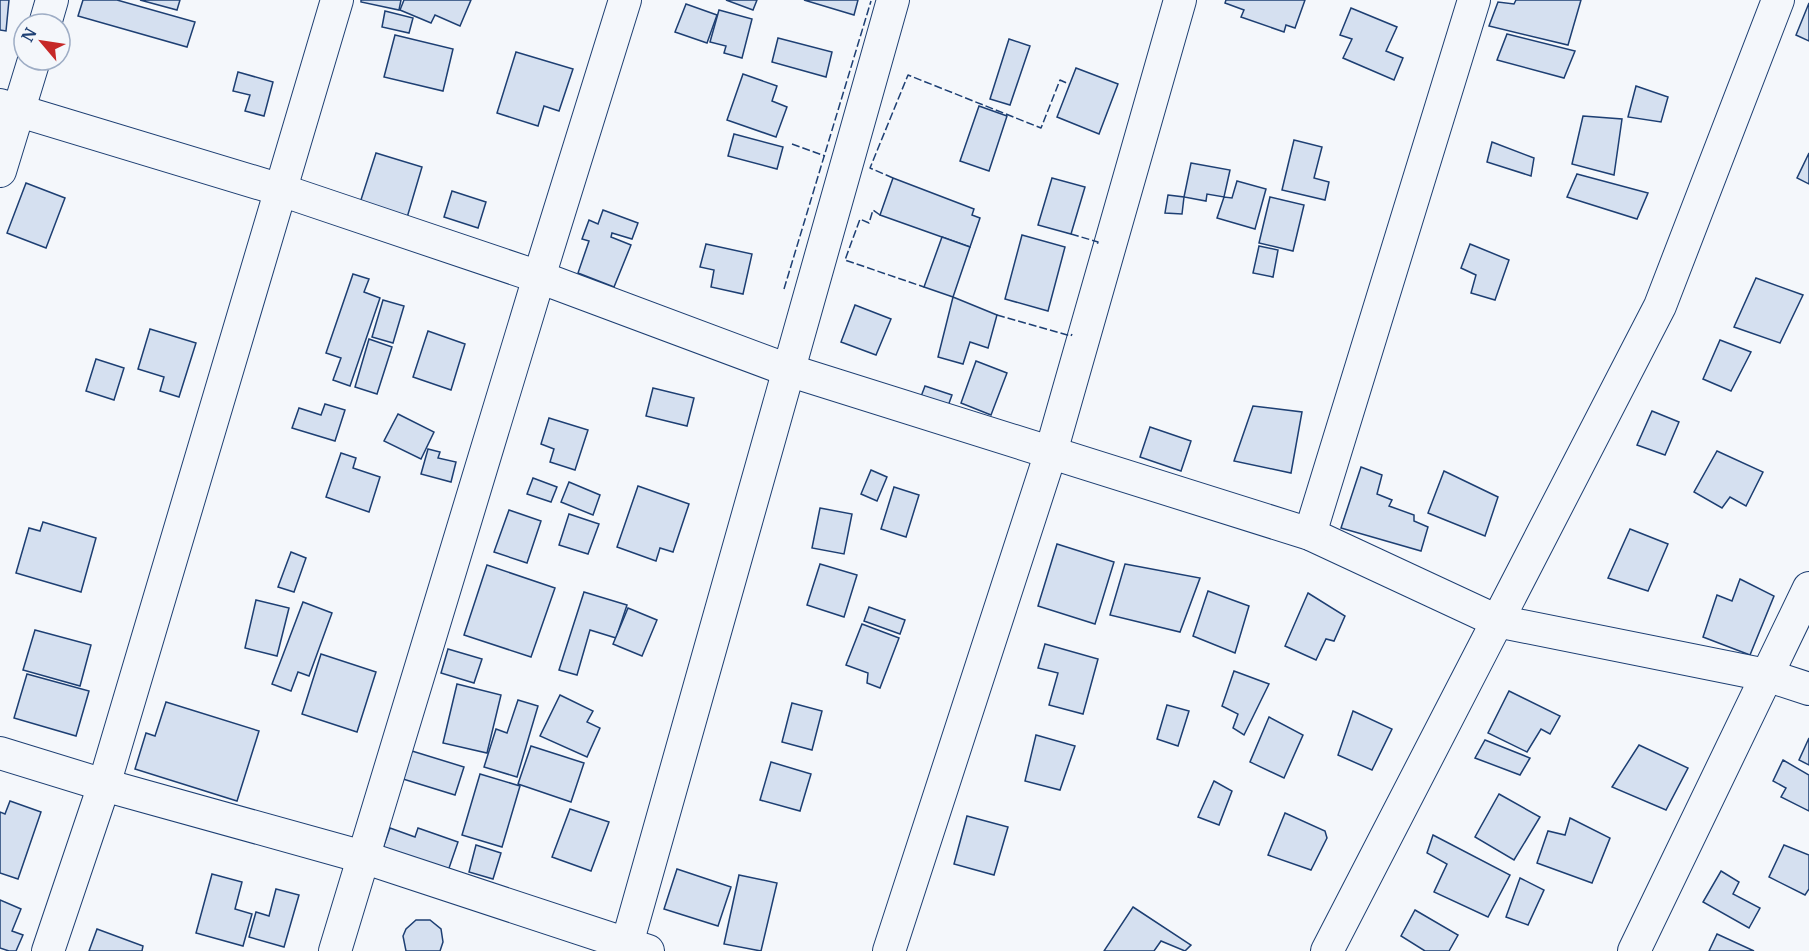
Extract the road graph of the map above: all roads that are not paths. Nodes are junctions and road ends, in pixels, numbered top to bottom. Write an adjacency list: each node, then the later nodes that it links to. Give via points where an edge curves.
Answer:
1 (337, 0): 10 (street)
2 (625, 0): 11 (street)
3 (893, 0): 12 (street)
4 (1180, 0): 13 (street)
5 (1474, 0): 14 (street)
6 (1778, 0): 16 (street, via 1660,306)
7 (28, 72): 8 (street)
8 (9, 108): 9 (street); 10 (street)
9 (0, 171)
10 (281, 190): 11 (street); 20 (street)
11 (539, 276): 12 (street); 21 (street)
12 (788, 370): 13 (street); 22 (street)
13 (1051, 452): 14 (street); 25 (street)
14 (1310, 534): 16 (street)
15 (1809, 588): 17 (street)
16 (1497, 621): 17 (street); 26 (street)
17 (1766, 675): 18 (street); 27 (street)
18 (1809, 689)
19 (0, 753): 20 (street)
20 (104, 785): 21 (street); 23 (street)
21 (363, 857): 22 (street); 24 (street)
22 (634, 949)
23 (48, 951)
24 (335, 951)
25 (889, 951)
26 (1327, 951)
27 (1634, 951)

